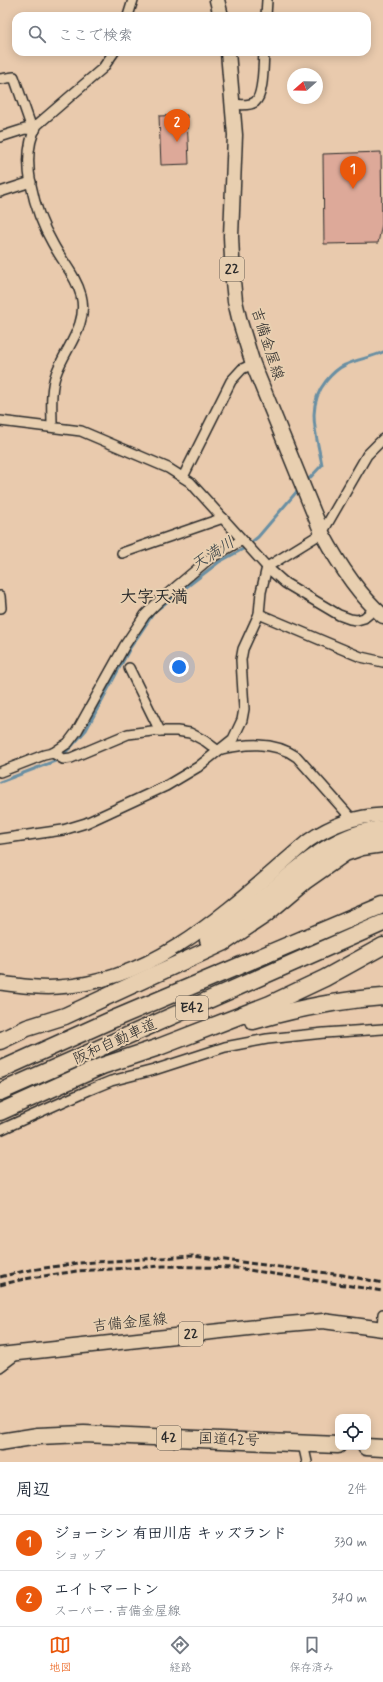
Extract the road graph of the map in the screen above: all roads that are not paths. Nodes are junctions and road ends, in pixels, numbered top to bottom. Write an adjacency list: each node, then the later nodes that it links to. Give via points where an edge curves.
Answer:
1 (133, 0): 4 (street)
2 (217, 0): 5 (main road)
3 (267, 0): 6 (street)
4 (129, 12)
5 (220, 12)
6 (266, 12)
7 (111, 56): 12 (street, via 103,68 47,115)
8 (228, 56): 11 (main road, 吉備金屋線 / 22)
9 (264, 56): 11 (street, via 262,87 258,98 249,104)
10 (0, 79): 12 (street, via 14,77 30,123)
11 (233, 104): 16 (main road, 吉備金屋線 / 22, via 235,141 232,281 240,322)
12 (35, 130): 13 (street, via 25,129); 14 (street, via 28,152)
13 (0, 137)
14 (31, 182): 15 (street); 18 (street, via 46,232 76,283 83,304 77,333 54,380)
15 (0, 192)
16 (254, 364): 20 (street, via 242,369 232,381); 22 (main road, 吉備金屋線 / 22)
17 (0, 421): 18 (street)
18 (52, 426): 20 (street, via 93,435)
19 (383, 439): 22 (street, via 367,455)
20 (183, 477): 21 (street)
21 (223, 518): 23 (street); 24 (street)
22 (322, 533): 25 (street); 28 (main road, 吉備金屋線 / 22, via 348,575)
23 (243, 541): 25 (street); 34 (street, via 209,559 146,615 125,645 77,731 68,743)
24 (122, 553)
25 (266, 567): 28 (street, via 285,583 340,615 357,620); 29 (street)
26 (0, 596): 27 (street)
27 (0, 608)
28 (379, 612)
29 (259, 614): 30 (street, via 361,657); 33 (street, via 246,641 241,660 245,699 242,720 233,739)
30 (383, 662)
31 (129, 668): 32 (street)
32 (160, 731): 33 (street, via 190,733); 34 (street, via 128,734 71,758 63,759)
33 (217, 750): 36 (street, via 254,745 270,746 289,752 297,757); 38 (street, via 198,767 166,786 86,823 63,830)
34 (52, 753): 35 (street)
35 (0, 772)
36 (352, 819): 37 (street); 42 (street, via 319,833 215,921 137,966 112,977 71,986 44,988)
37 (382, 830): 45 (highway, via 362,847 345,853 305,881 266,914 223,942 65,1016 27,1028)
38 (0, 839)
39 (383, 905): 47 (highway, 阪和自動車道 / E42, via 96,1026)
40 (383, 923): 48 (highway, 阪和自動車道 / E42)
41 (383, 946): 46 (highway, via 270,1004)
42 (0, 983)
43 (383, 997): 46 (highway, via 357,998 272,1015)
44 (383, 1029): 50 (street, via 267,1039 225,1047 111,1081)
45 (0, 1041)
46 (158, 1047): 49 (highway, via 102,1066)
47 (0, 1070)
48 (0, 1092)
49 (0, 1112)
50 (0, 1130)
51 (383, 1314): 52 (street)
52 (382, 1329): 53 (main road, 吉備金屋線 / 22, via 323,1321)
53 (20, 1353): 54 (main road, 吉備金屋線 / 22); 55 (street)
54 (0, 1355)
55 (0, 1367)
56 (0, 1442): 57 (highway, 国道42号 / 42, via 68,1434)
57 (303, 1444): 58 (highway, 国道42号 / 42); 61 (street)
58 (335, 1446)
59 (371, 1447): 60 (highway)
60 (383, 1448)
61 (307, 1462)

